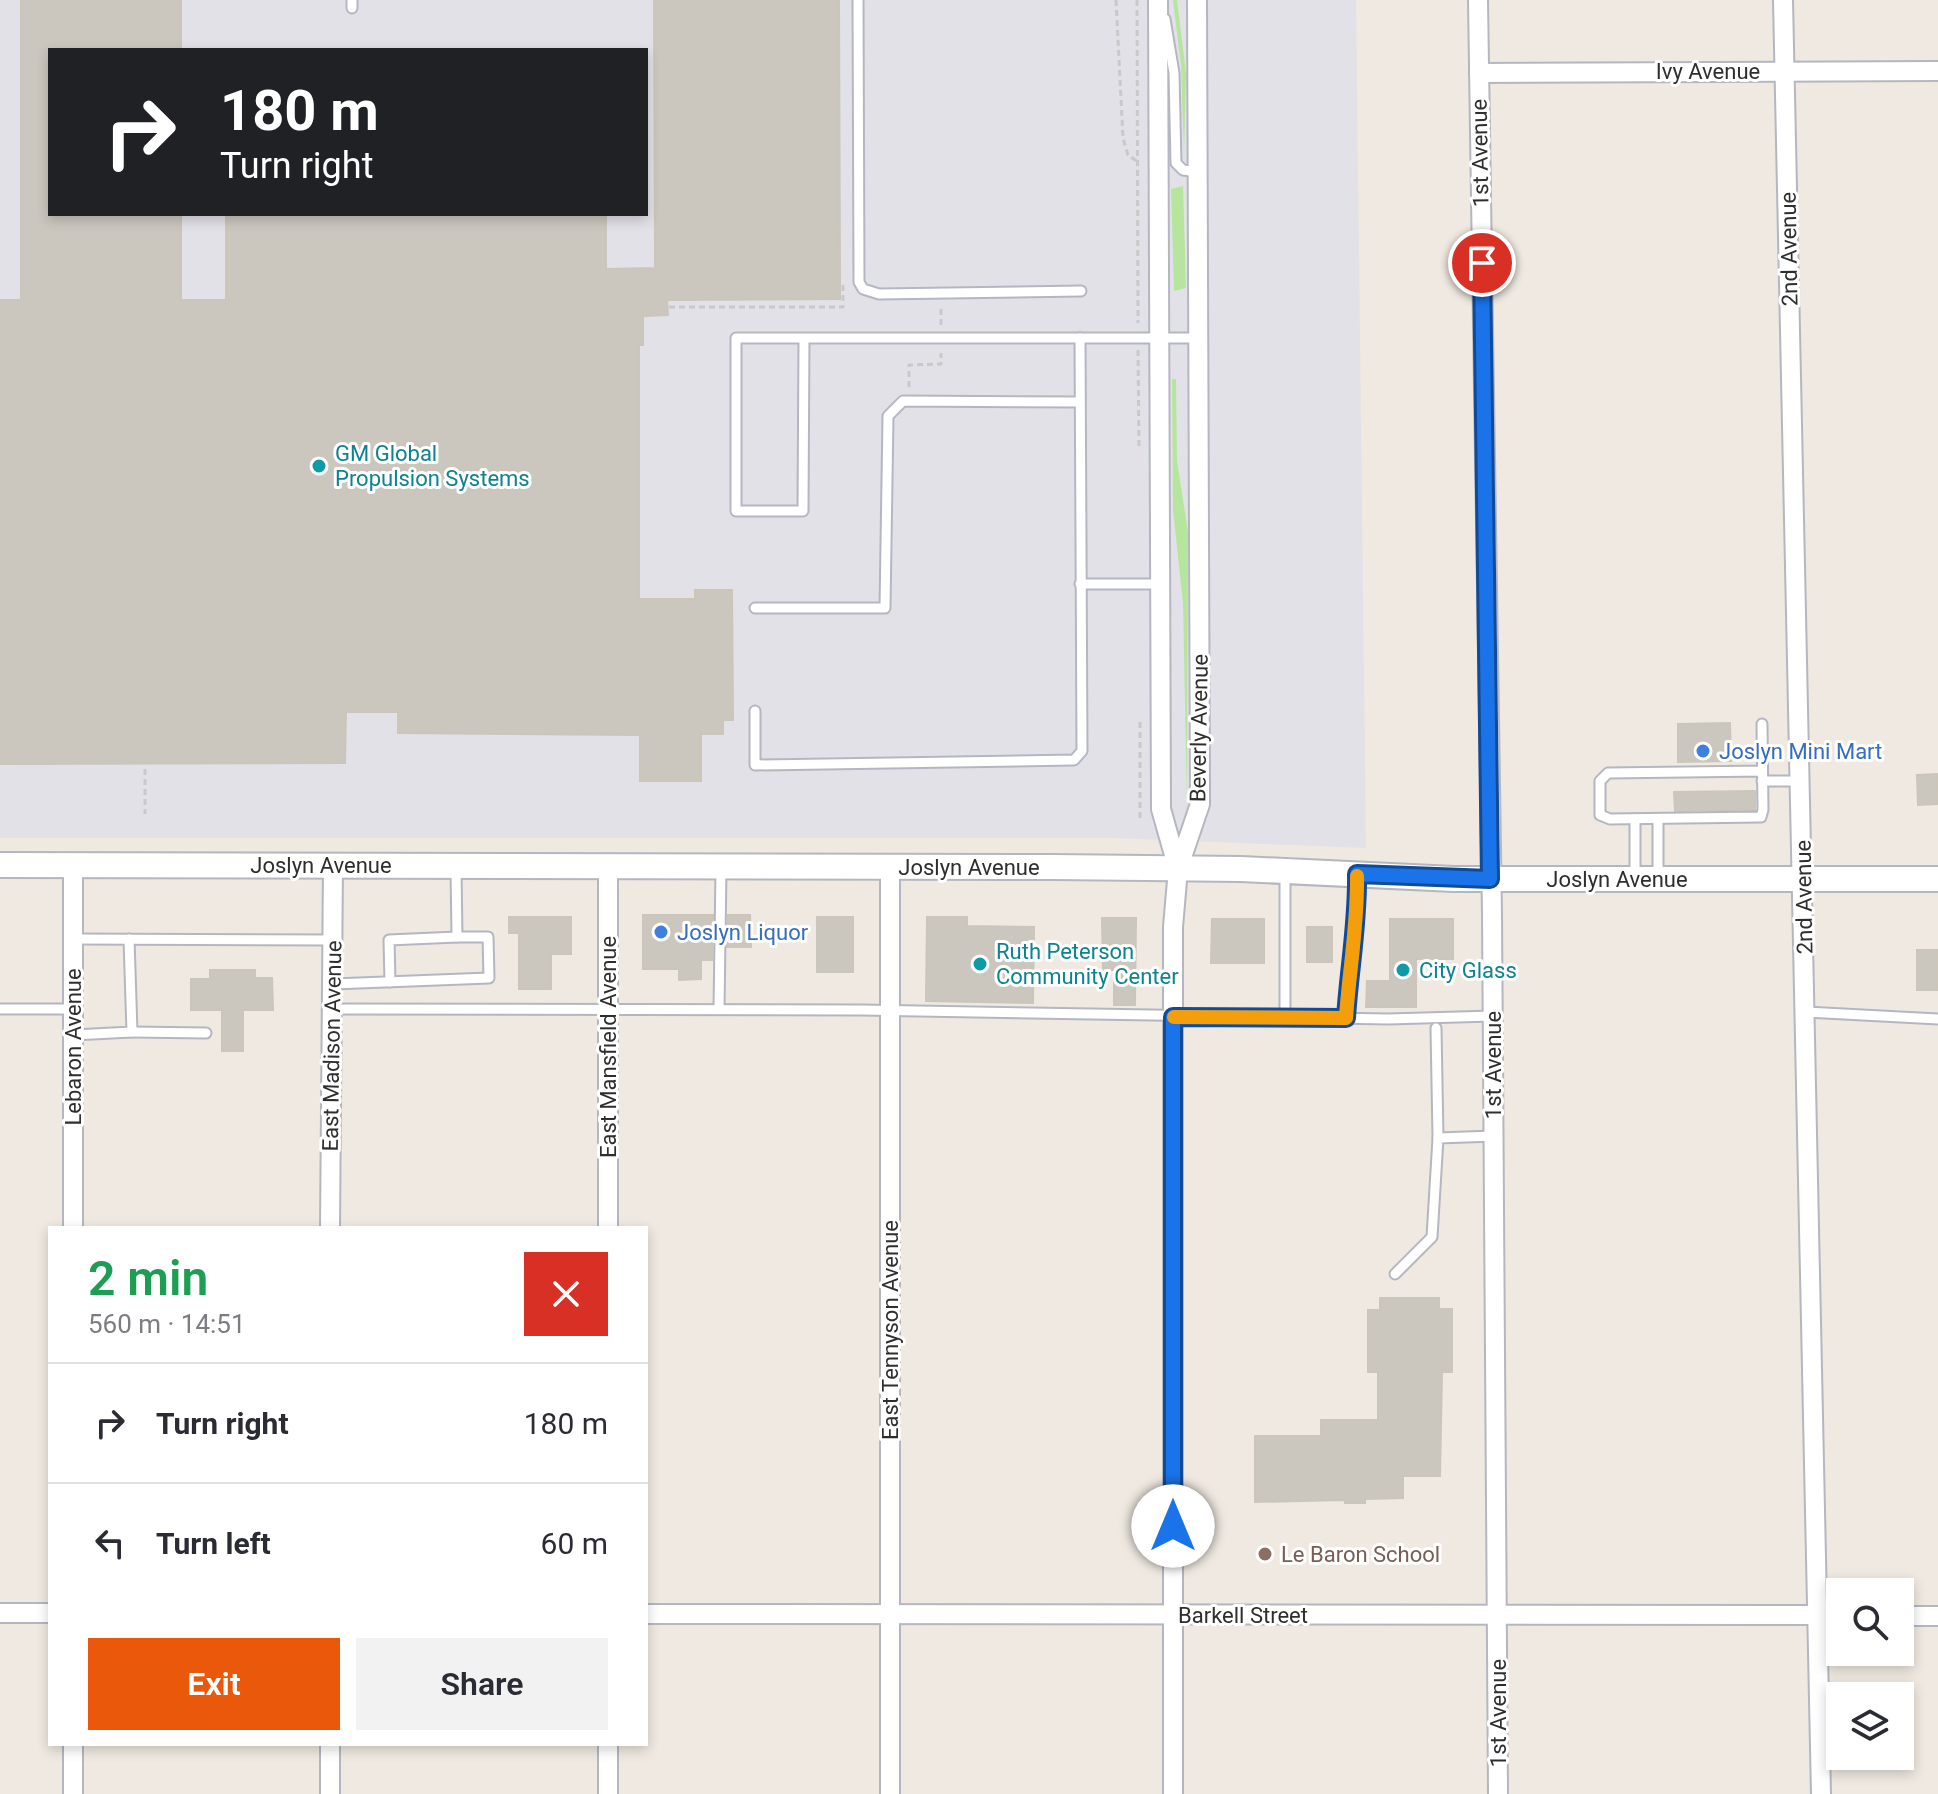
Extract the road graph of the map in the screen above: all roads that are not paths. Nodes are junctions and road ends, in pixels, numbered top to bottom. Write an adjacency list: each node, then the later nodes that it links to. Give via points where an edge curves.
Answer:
1 (858, 0): 10 (lane, via 863,289 879,294)
2 (1160, 0): 9 (lane, via 1174,73 1176,163); 13 (street, Beverly Avenue)
3 (1197, 0): 9 (street, Beverly Avenue)
4 (1478, 0): 8 (street, 1st Avenue)
5 (1783, 0): 6 (street, 2nd Avenue)
6 (1784, 71): 7 (street, Ivy Avenue); 8 (street, Ivy Avenue); 22 (street, 2nd Avenue)
7 (1938, 71)
8 (1479, 73): 35 (street, 1st Avenue)
9 (1198, 172): 14 (street, Beverly Avenue)
10 (1081, 291)
11 (804, 338): 11 (lane, via 736,338 736,511 803,511); 12 (lane)
12 (1080, 338): 13 (lane); 15 (lane)
13 (1159, 338): 14 (lane); 17 (street, Beverly Avenue)
14 (1198, 338): 32 (street, Beverly Avenue, via 1200,804)
15 (1080, 402): 16 (lane); 18 (lane, via 903,401 888,416 885,608)
16 (1080, 584): 17 (lane); 19 (lane, via 1082,751 1074,760 755,765)
17 (1160, 584): 32 (street, Beverly Avenue, via 1161,809)
18 (755, 608)
19 (755, 711)
20 (1762, 724): 21 (lane)
21 (1762, 776): 22 (lane); 23 (lane, via 1602,775 1600,815); 24 (lane, via 1763,810 1758,819)
22 (1801, 781): 37 (street, 2nd Avenue)
23 (1635, 819): 24 (lane); 36 (lane)
24 (1658, 819): 36 (lane)
25 (0, 865): 26 (main road, Joslyn Avenue)
26 (73, 865): 27 (main road, Joslyn Avenue); 40 (street, Lebaron Avenue)
27 (333, 865): 28 (main road, Joslyn Avenue); 42 (street, East Madison Avenue)
28 (456, 865): 29 (main road, Joslyn Avenue); 39 (lane)
29 (608, 866): 30 (main road, Joslyn Avenue); 48 (street, East Mansfield Avenue)
30 (722, 866): 31 (main road, Joslyn Avenue); 49 (lane)
31 (890, 866): 32 (main road, Joslyn Avenue); 50 (street, East Tennyson Avenue)
32 (1178, 869): 33 (main road, Joslyn Avenue); 53 (street)
33 (1285, 871): 34 (main road, Joslyn Avenue); 54 (lane)
34 (1357, 874): 35 (main road, Joslyn Avenue); 55 (lane, via 1358,917 1350,949)
35 (1490, 879): 36 (main road, Joslyn Avenue); 52 (street, 1st Avenue)
36 (1647, 879): 37 (main road, Joslyn Avenue)
37 (1803, 879): 38 (main road, Joslyn Avenue); 51 (street, 2nd Avenue)
38 (1938, 879)
39 (457, 937): 43 (lane, via 389,940); 43 (lane, via 488,937 489,978)
40 (73, 939): 41 (lane); 46 (street, Lebaron Avenue)
41 (129, 939): 42 (lane); 58 (lane)
42 (333, 940): 44 (street, East Madison Avenue)
43 (390, 982): 44 (lane)
44 (333, 984): 47 (street, East Madison Avenue)
45 (0, 1009): 46 (lane)
46 (73, 1009): 60 (street, Lebaron Avenue)
47 (333, 1009): 48 (lane); 64 (street, East Madison Avenue)
48 (608, 1009): 49 (lane); 65 (street, East Mansfield Avenue)
49 (719, 1009): 50 (lane)
50 (890, 1010): 53 (lane); 70 (street, East Tennyson Avenue)
51 (1806, 1012): 56 (lane); 73 (street, 2nd Avenue)
52 (1493, 1016): 55 (lane); 61 (street, 1st Avenue)
53 (1173, 1017): 54 (lane); 71 (street)
54 (1285, 1018): 55 (lane)
55 (1346, 1018)
56 (1938, 1019)
57 (1436, 1028): 62 (lane)
58 (132, 1032): 59 (lane); 60 (lane)
59 (206, 1033)
60 (73, 1035): 63 (street, Lebaron Avenue)
61 (1494, 1136): 62 (lane); 72 (street, 1st Avenue)
62 (1438, 1138): 66 (lane, via 1432,1237)
63 (73, 1226)
64 (330, 1226)
65 (608, 1226)
66 (1395, 1274)
67 (0, 1613): 68 (street)
68 (48, 1613)
69 (648, 1614): 70 (street, Barkell Street)
70 (890, 1615): 71 (street, Barkell Street); 83 (street, East Tennyson Avenue)
71 (1173, 1615): 72 (street, Barkell Street); 84 (street)
72 (1497, 1615): 73 (street, Barkell Street); 85 (street, 1st Avenue)
73 (1817, 1616): 74 (street, Barkell Street); 86 (street, 2nd Avenue)
74 (1826, 1616)
75 (1914, 1616): 76 (street)
76 (1938, 1616)
77 (73, 1746): 80 (street)
78 (330, 1746): 81 (street)
79 (608, 1746): 82 (street)
80 (73, 1794)
81 (330, 1794)
82 (608, 1794)
83 (890, 1794)
84 (1173, 1794)
85 (1498, 1794)
86 (1821, 1794)

